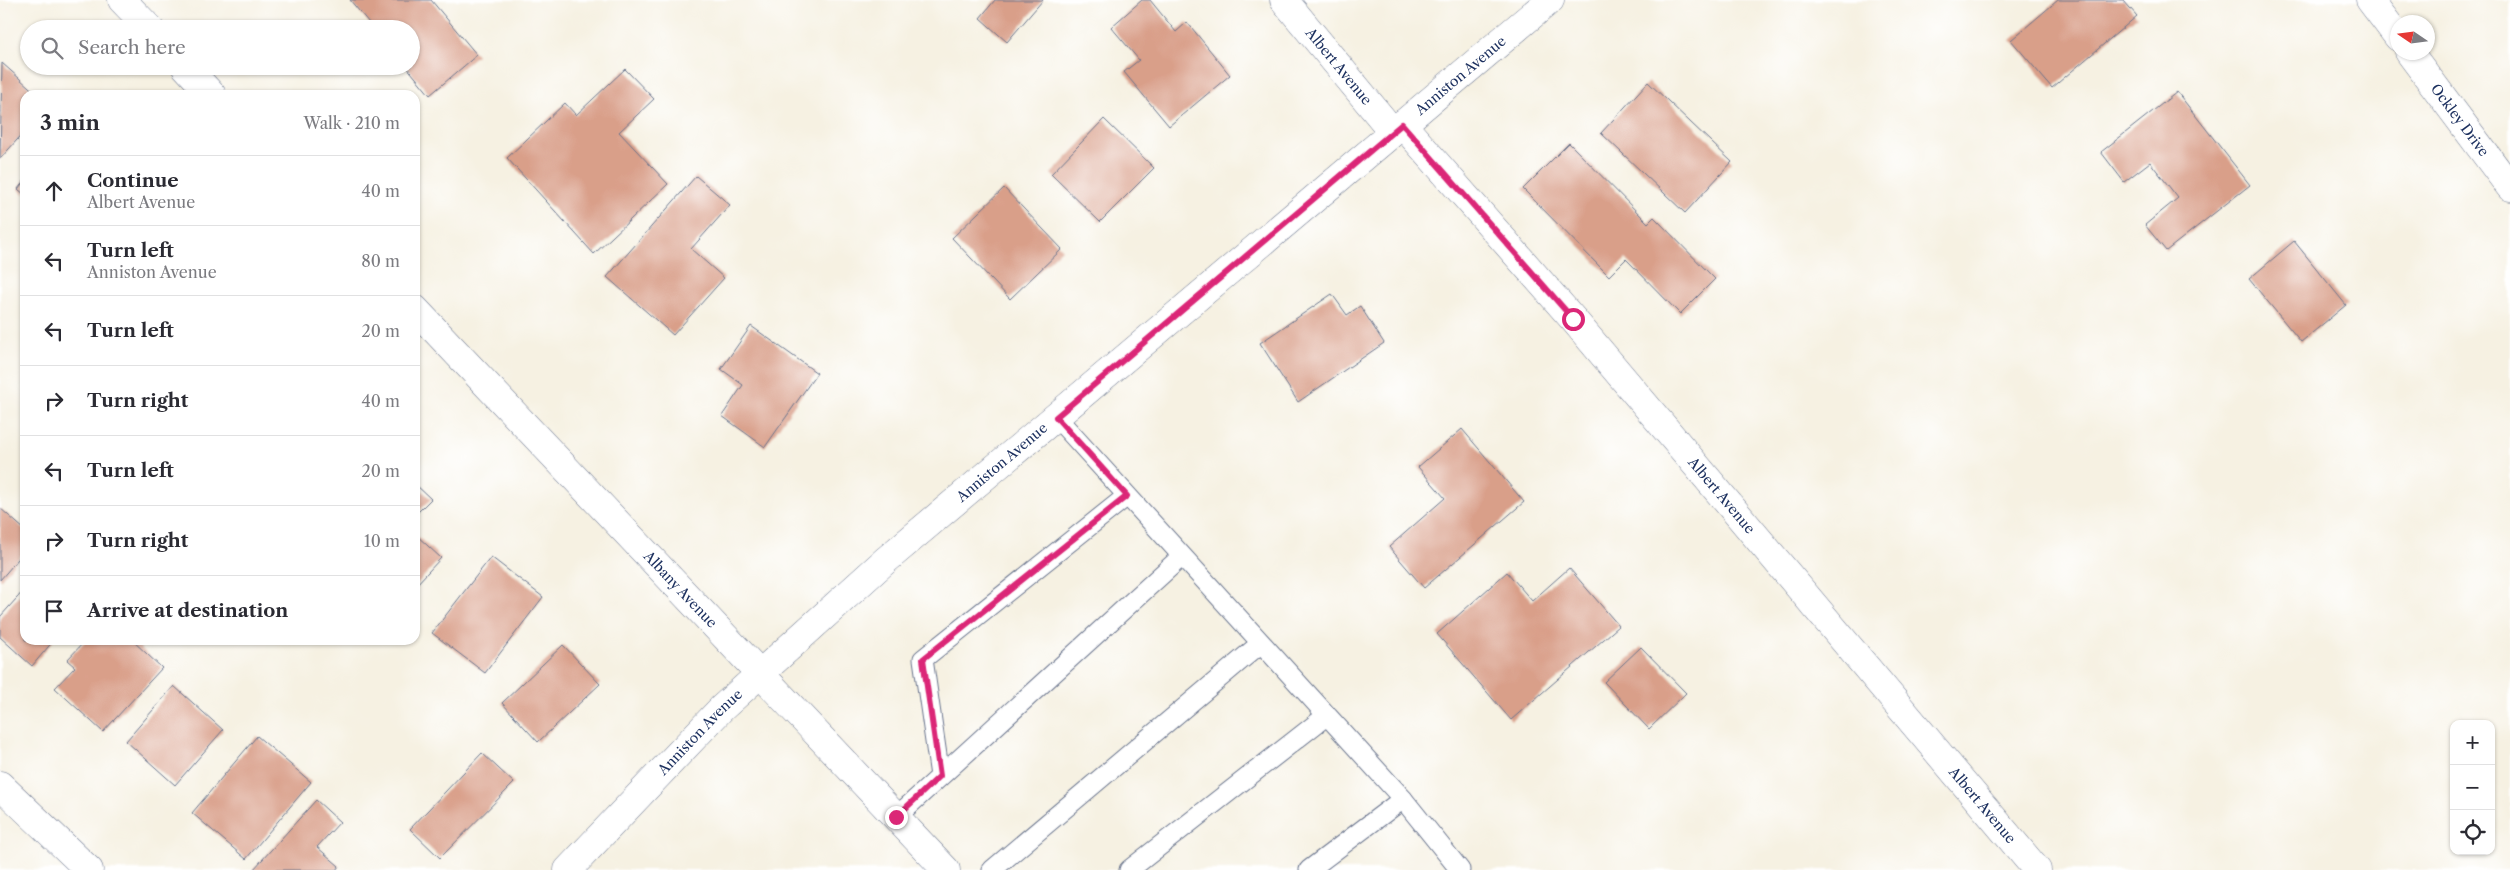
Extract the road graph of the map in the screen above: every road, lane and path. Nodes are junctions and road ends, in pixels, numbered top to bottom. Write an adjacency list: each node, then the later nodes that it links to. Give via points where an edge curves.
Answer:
1 (122, 0): 5 (street)
2 (1284, 0): 10 (street, Albert Avenue)
3 (1550, 0): 10 (street, Anniston Avenue)
4 (2370, 0): 6 (street)
5 (141, 20)
6 (2390, 26)
7 (2415, 60): 11 (street, Ockley Drive)
8 (193, 75): 9 (street)
9 (207, 90)
10 (1398, 128): 13 (street, Anniston Avenue); 30 (street, Albert Avenue, via 1573,319)
11 (2510, 187)
12 (420, 314): 17 (street, Albany Avenue)
13 (1056, 417): 14 (lane); 17 (street, Anniston Avenue, via 886,560)
14 (1127, 496): 15 (lane); 19 (lane, via 923,659)
15 (1182, 557): 16 (lane); 19 (lane)
16 (1260, 644): 18 (lane); 26 (lane)
17 (761, 674): 22 (street, Albany Avenue); 24 (street, Anniston Avenue, via 721,709)
18 (1326, 716): 21 (lane); 27 (lane)
19 (940, 776): 22 (lane)
20 (0, 786): 23 (street)
21 (1403, 799): 28 (lane); 29 (lane)
22 (896, 817): 25 (street, Albany Avenue)
23 (89, 870)
24 (568, 870)
25 (946, 870)
26 (992, 870)
27 (1129, 870)
28 (1309, 870)
29 (1460, 870)
30 (2037, 870)

